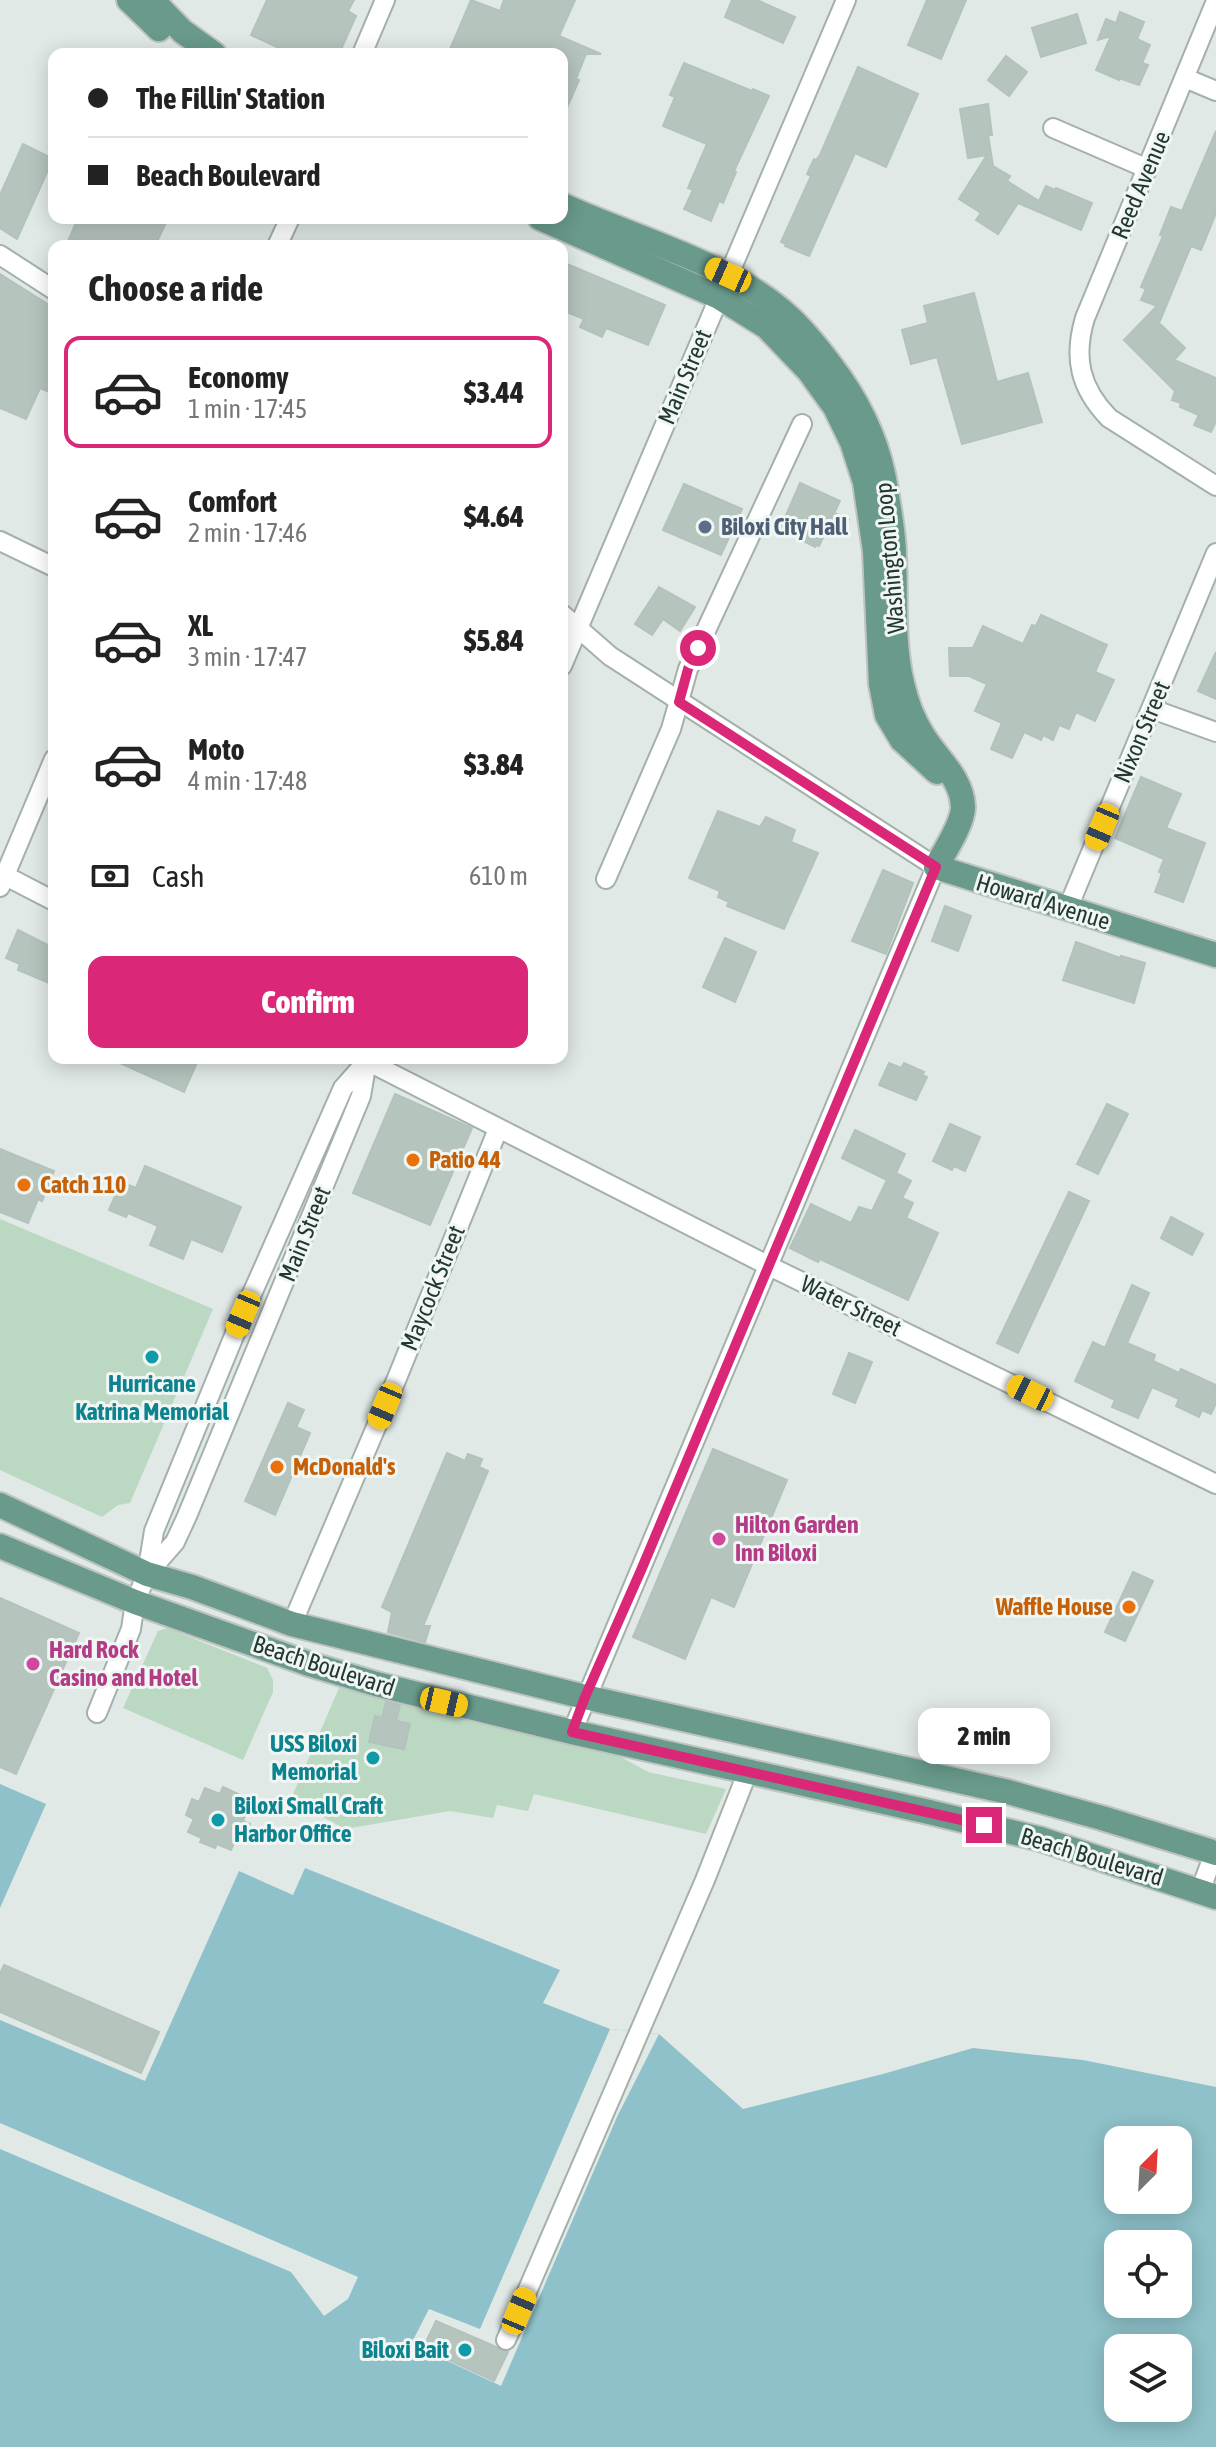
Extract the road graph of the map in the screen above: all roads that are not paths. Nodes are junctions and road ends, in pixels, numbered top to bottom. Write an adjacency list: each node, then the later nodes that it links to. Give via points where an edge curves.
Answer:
1 (129, 0): 6 (main road)
2 (152, 0): 7 (main road)
3 (385, 0): 8 (street)
4 (846, 0): 17 (street, Main Street)
5 (1216, 1): 9 (street, Reed Avenue)
6 (183, 48)
7 (206, 48)
8 (365, 48)
9 (1185, 78): 10 (street); 12 (street, Reed Avenue)
10 (1216, 91)
11 (1053, 128): 12 (street)
12 (1148, 169): 19 (street, Reed Avenue, via 1085,318 1079,338 1082,372 1086,388 1109,418)
13 (568, 208): 17 (main road, Washington Loop)
14 (556, 224): 17 (main road, Washington Loop)
15 (0, 255): 16 (street)
16 (48, 286)
17 (723, 286): 21 (main road, Washington Loop, via 793,353 835,407 852,442); 21 (main road, Washington Loop, via 763,297 789,316 847,388 879,457 885,485); 25 (street, Main Street)
18 (802, 424): 27 (street, via 688,669)
19 (1216, 486)
20 (0, 541): 23 (street)
21 (884, 551): 31 (main road, via 881,684 887,715 902,740 939,774 952,809)
22 (1216, 553): 28 (street, Nixon Street)
23 (48, 564)
24 (568, 620): 25 (street, Howard Avenue)
25 (578, 629): 26 (street, Main Street); 27 (street, Howard Avenue)
26 (568, 652)
27 (679, 702): 31 (street, Howard Avenue); 33 (street)
28 (1152, 709): 29 (street); 35 (street, Nixon Street)
29 (1216, 732)
30 (48, 773): 32 (street)
31 (936, 867): 35 (main road, Howard Avenue); 41 (street)
32 (2, 879): 34 (street)
33 (606, 879)
34 (48, 898)
35 (1067, 910): 36 (main road, Howard Avenue)
36 (1216, 955)
37 (361, 1064): 45 (street, Main Street, via 343,1088 290,1204 154,1531)
38 (364, 1064): 45 (street, Main Street, via 361,1096 181,1529)
39 (374, 1064): 40 (street, Water Street)
40 (498, 1129): 41 (street, Water Street); 47 (street, Maycock Street)
41 (767, 1265): 42 (street, Water Street); 48 (street)
42 (1216, 1484)
43 (0, 1505): 45 (main road, Beach Boulevard)
44 (0, 1546): 46 (main road, Beach Boulevard)
45 (147, 1574): 46 (street, Main Street); 47 (main road, Beach Boulevard)
46 (135, 1602): 49 (street, Main Street, via 131,1629); 50 (main road, Beach Boulevard, via 376,1684)
47 (292, 1624): 48 (main road, Beach Boulevard)
48 (585, 1697): 50 (street); 52 (main road, Beach Boulevard, via 1008,1792)
49 (97, 1713)
50 (572, 1732): 51 (main road, Beach Boulevard)
51 (748, 1771): 53 (main road, Beach Boulevard, via 1040,1839); 54 (street)
52 (1216, 1851): 53 (street)
53 (1208, 1894)
54 (506, 2340)

